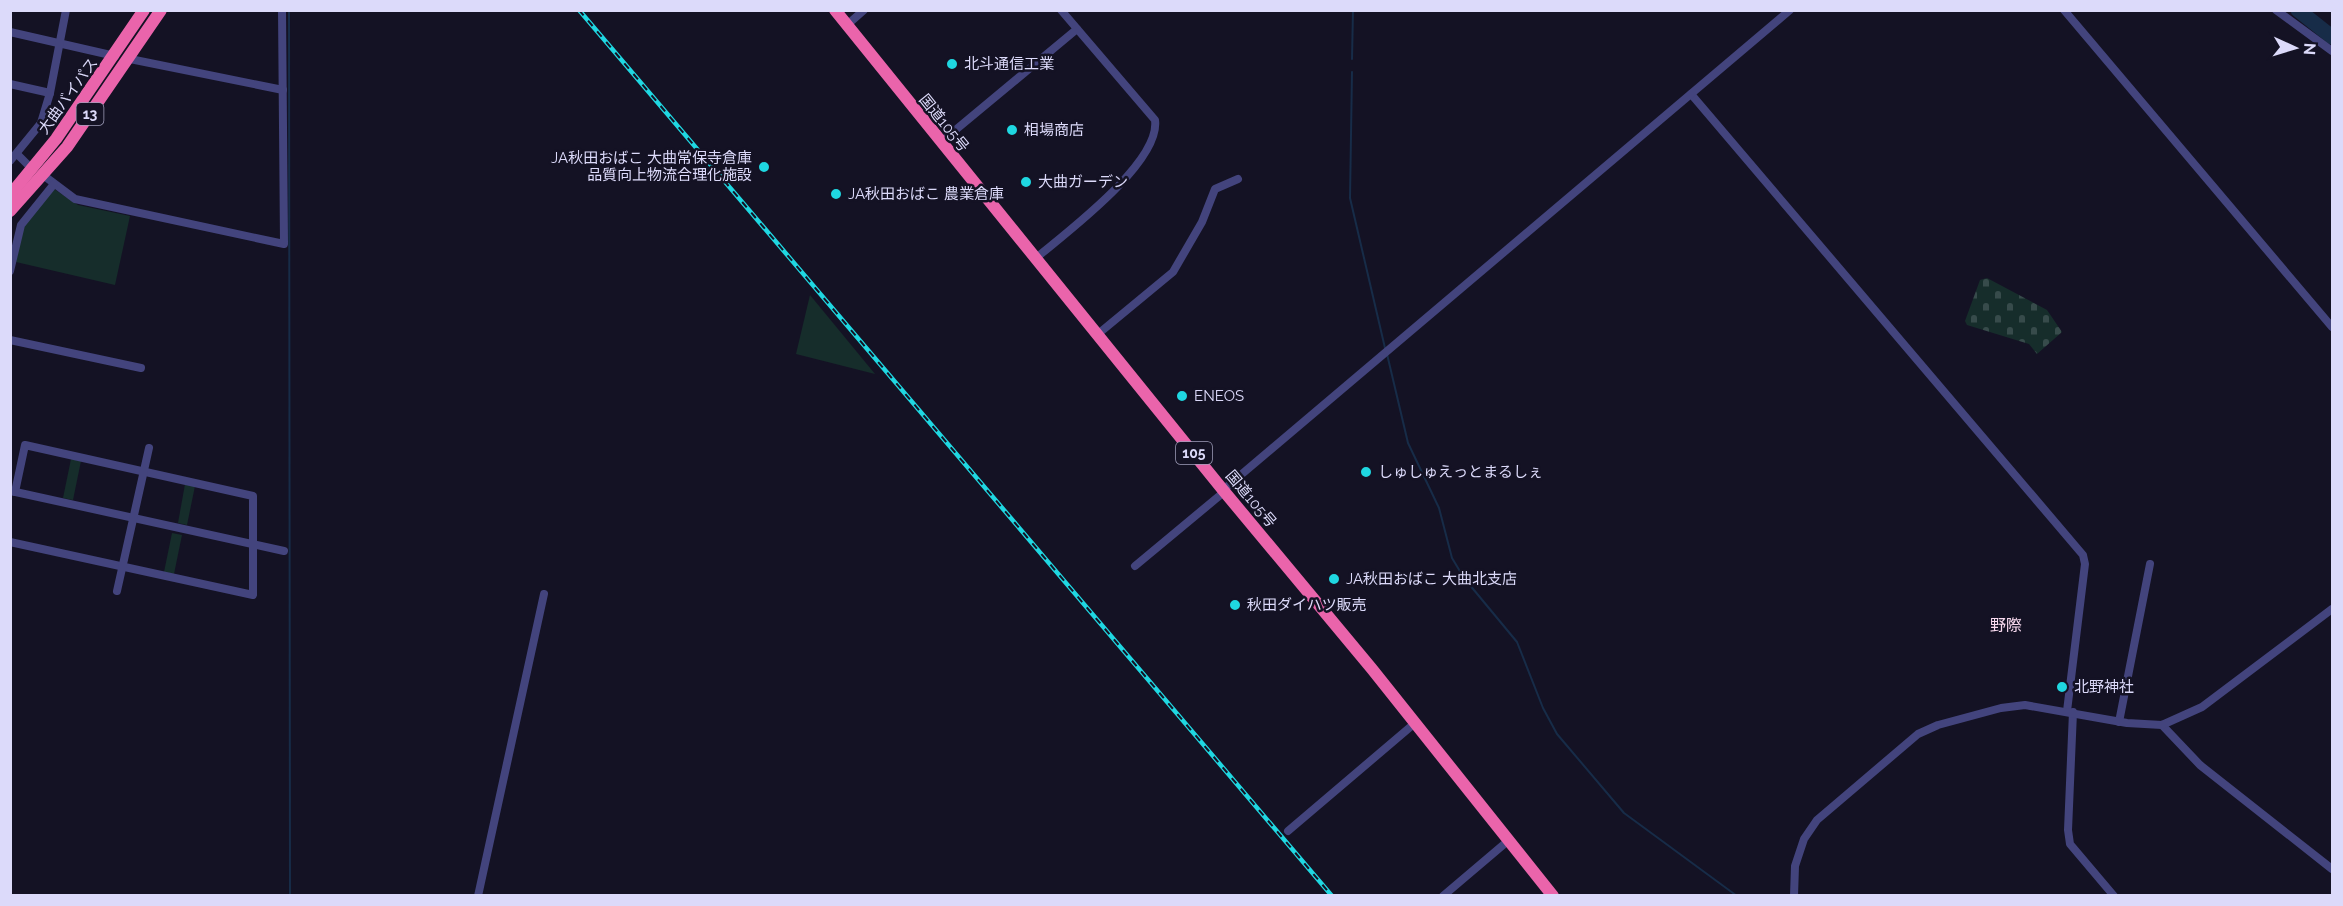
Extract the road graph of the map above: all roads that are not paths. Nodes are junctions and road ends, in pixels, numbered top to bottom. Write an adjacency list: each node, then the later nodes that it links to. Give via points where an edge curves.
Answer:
1 (66, 10): 14 (street)
2 (144, 10): 16 (highway, 大曲バイパス / 13)
3 (161, 10): 17 (highway, 大曲バイパス / 13)
4 (282, 10): 19 (street)
5 (835, 10): 11 (highway, 国道105号 / 105)
6 (864, 10): 11 (street)
7 (1061, 10): 12 (street)
8 (1790, 10): 21 (street)
9 (2064, 10): 31 (street)
10 (2276, 10): 15 (street)
11 (847, 25): 22 (highway, 国道105号 / 105)
12 (1077, 29): 22 (street); 29 (street, via 1155,120 1157,130 1127,179)
13 (10, 32): 14 (street)
14 (59, 42): 16 (street); 20 (street)
15 (2332, 51)
16 (115, 56): 24 (highway, 大曲バイパス / 13)
17 (129, 59): 19 (street); 24 (highway, 大曲バイパス / 13, via 67,147)
18 (10, 84): 20 (street)
19 (283, 90): 26 (street, via 284,244 75,200)
20 (50, 93): 23 (street, via 41,123)
21 (1691, 94): 37 (street); 49 (street, via 2083,555)
22 (941, 142): 29 (highway, 国道105号 / 105)
23 (14, 157): 24 (street)
24 (37, 172): 26 (street); 27 (highway, 大曲バイパス / 13); 28 (highway, 大曲バイパス / 13)
25 (1238, 179): 32 (street, via 1215,189 1202,222 1173,272)
26 (54, 184): 30 (street, via 21,225)
27 (10, 195)
28 (10, 211)
29 (1036, 258): 32 (highway, 国道105号 / 105)
30 (10, 271)
31 (2332, 327)
32 (1098, 334): 37 (highway, 国道105号 / 105)
33 (10, 340): 34 (street)
34 (141, 368)
35 (149, 448): 36 (street)
36 (144, 471): 38 (street, via 25,445); 39 (street); 41 (street, via 253,496)
37 (1223, 491): 44 (street); 51 (highway, 国道105号 / 105)
38 (13, 492): 39 (street)
39 (133, 518): 41 (street); 45 (street)
40 (10, 542): 45 (street)
41 (253, 544): 42 (street); 45 (street, via 253,595)
42 (284, 551)
43 (2150, 564): 50 (street)
44 (1136, 566)
45 (123, 567): 46 (street)
46 (117, 591)
47 (544, 594): 56 (street)
48 (2332, 609): 52 (street, via 2202,707)
49 (2070, 712): 50 (street); 59 (street, via 2025,705 2001,708 1918,734 1817,820 1804,839 1795,866); 60 (street, via 2070,844)
50 (2119, 722): 52 (street)
51 (1415, 723): 53 (street); 54 (highway, 国道105号 / 105)
52 (2163, 725): 55 (street, via 2200,765)
53 (1288, 831)
54 (1509, 840): 57 (street); 58 (highway, 国道105号 / 105)
55 (2332, 869)
56 (478, 896)
57 (1443, 896)
58 (1553, 896)
59 (1794, 896)
60 (2114, 896)

